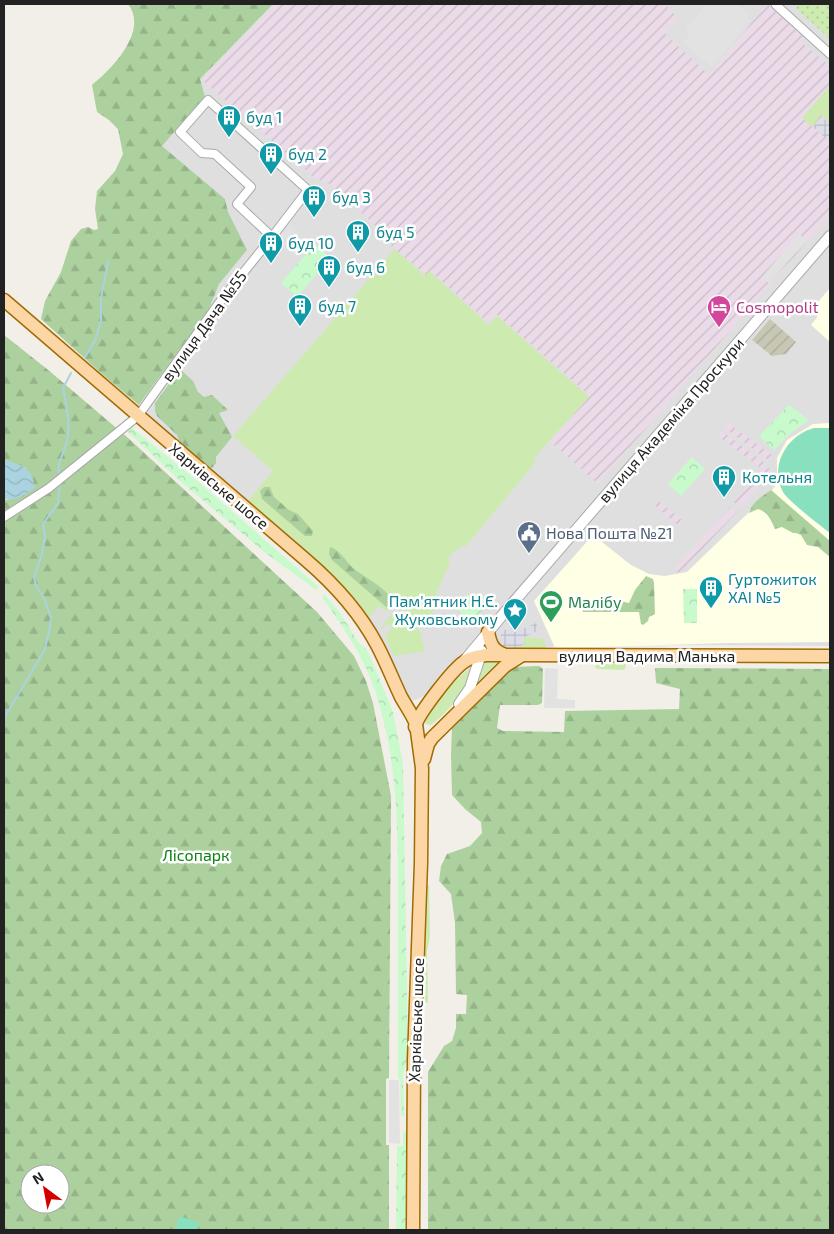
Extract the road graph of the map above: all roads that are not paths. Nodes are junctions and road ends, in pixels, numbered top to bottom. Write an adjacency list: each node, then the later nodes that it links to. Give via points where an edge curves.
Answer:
1 (776, 5): 2 (street)
2 (830, 54)
3 (830, 236): 8 (street, вулиця Академіка Проскури)
4 (272, 237): 4 (street, вулиця Дача №55, via 237,204 251,187 215,154 202,153 180,132 208,100 311,191); 6 (street, вулиця Дача №55, via 219,303)
5 (4, 300): 6 (main road, Харківське шосе)
6 (138, 416): 7 (street, вулиця Дача №55, via 60,480); 15 (main road, Харківське шосе, via 342,594 376,643)
7 (4, 517)
8 (488, 632): 9 (main road, via 492,646); 10 (street); 13 (street, вулиця Академіка Проскури)
9 (503, 654): 10 (main road, вулиця Вадима Манька); 11 (main road, вулиця Вадима Манька)
10 (481, 656): 13 (main road, вулиця Вадима Манька); 16 (street, via 470,688)
11 (521, 656): 12 (main road, вулиця Вадима Манька); 16 (main road, via 502,664); 19 (main road, via 505,666)
12 (830, 656)
13 (464, 661): 14 (main road, вулиця Академіка Проскури)
14 (431, 699): 15 (main road); 18 (main road, вулиця Академіка Проскури)
15 (403, 702): 18 (main road, Харківське шосе); 20 (main road, Харківське шосе)
16 (459, 704): 17 (main road)
17 (443, 720): 18 (main road, via 433,726); 19 (main road)
18 (416, 724): 20 (main road, вулиця Академіка Проскури); 21 (main road, Харківське шосе)
19 (429, 741): 21 (main road)
20 (413, 750): 22 (main road, Харківське шосе)
21 (422, 768): 22 (main road, Харківське шосе)
22 (422, 811): 23 (main road, Харківське шосе, via 414,1052)
23 (413, 1230)

